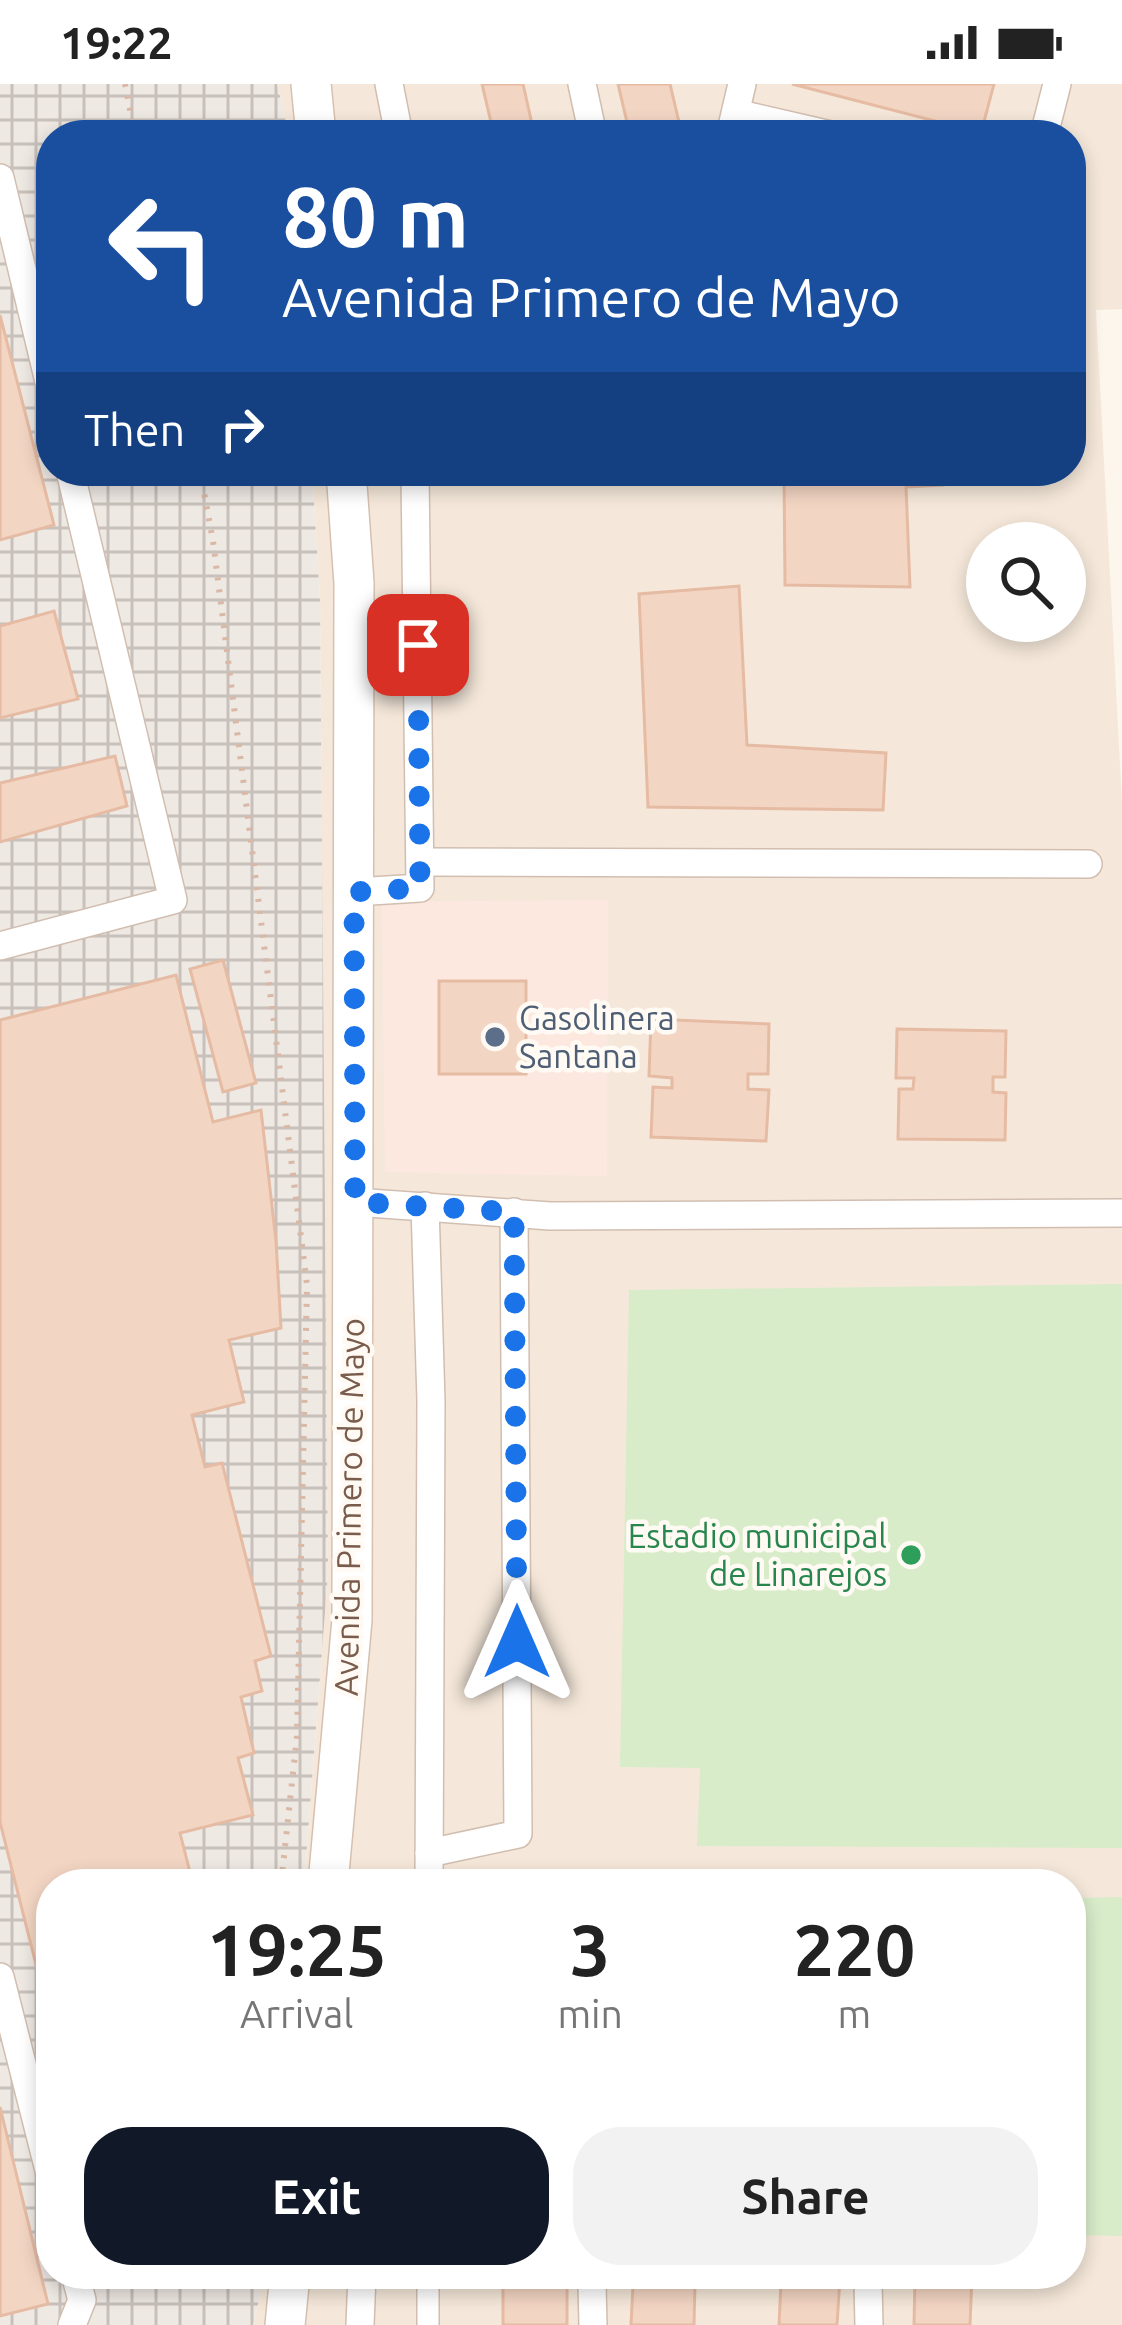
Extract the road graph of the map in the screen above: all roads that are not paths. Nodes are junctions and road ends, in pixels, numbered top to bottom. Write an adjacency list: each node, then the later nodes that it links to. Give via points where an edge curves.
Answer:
1 (311, 84): 6 (main road)
2 (389, 84): 7 (street)
3 (582, 84): 8 (street)
4 (1057, 84): 10 (street)
5 (736, 110): 9 (street)
6 (315, 120)
7 (396, 120)
8 (590, 120)
9 (779, 120)
10 (1048, 120)
11 (0, 178): 12 (street)
12 (36, 328)
13 (74, 486): 19 (street, via 173,900)
14 (347, 486): 18 (main road, Avenida Primero de Mayo)
15 (415, 486): 16 (street)
16 (422, 862): 17 (street); 18 (street, via 420,888)
17 (1088, 864)
18 (354, 892): 20 (main road, Avenida Primero de Mayo)
19 (0, 946)
20 (355, 1202): 21 (street); 25 (main road, Avenida Primero de Mayo, via 352,1620)
21 (425, 1206): 22 (street); 24 (street)
22 (514, 1212): 23 (street); 24 (street, via 518,1834)
23 (1122, 1213)
24 (429, 1853): 26 (street)
25 (329, 1869)
26 (429, 1869)
27 (0, 1977): 28 (street)
28 (36, 2119)
29 (79, 2289): 35 (street)
30 (289, 2289): 36 (main road)
31 (361, 2289): 37 (street)
32 (428, 2289): 38 (street)
33 (592, 2289): 39 (street)
34 (868, 2289): 40 (street)
35 (72, 2325)
36 (285, 2325)
37 (360, 2325)
38 (428, 2325)
39 (593, 2325)
40 (869, 2325)

